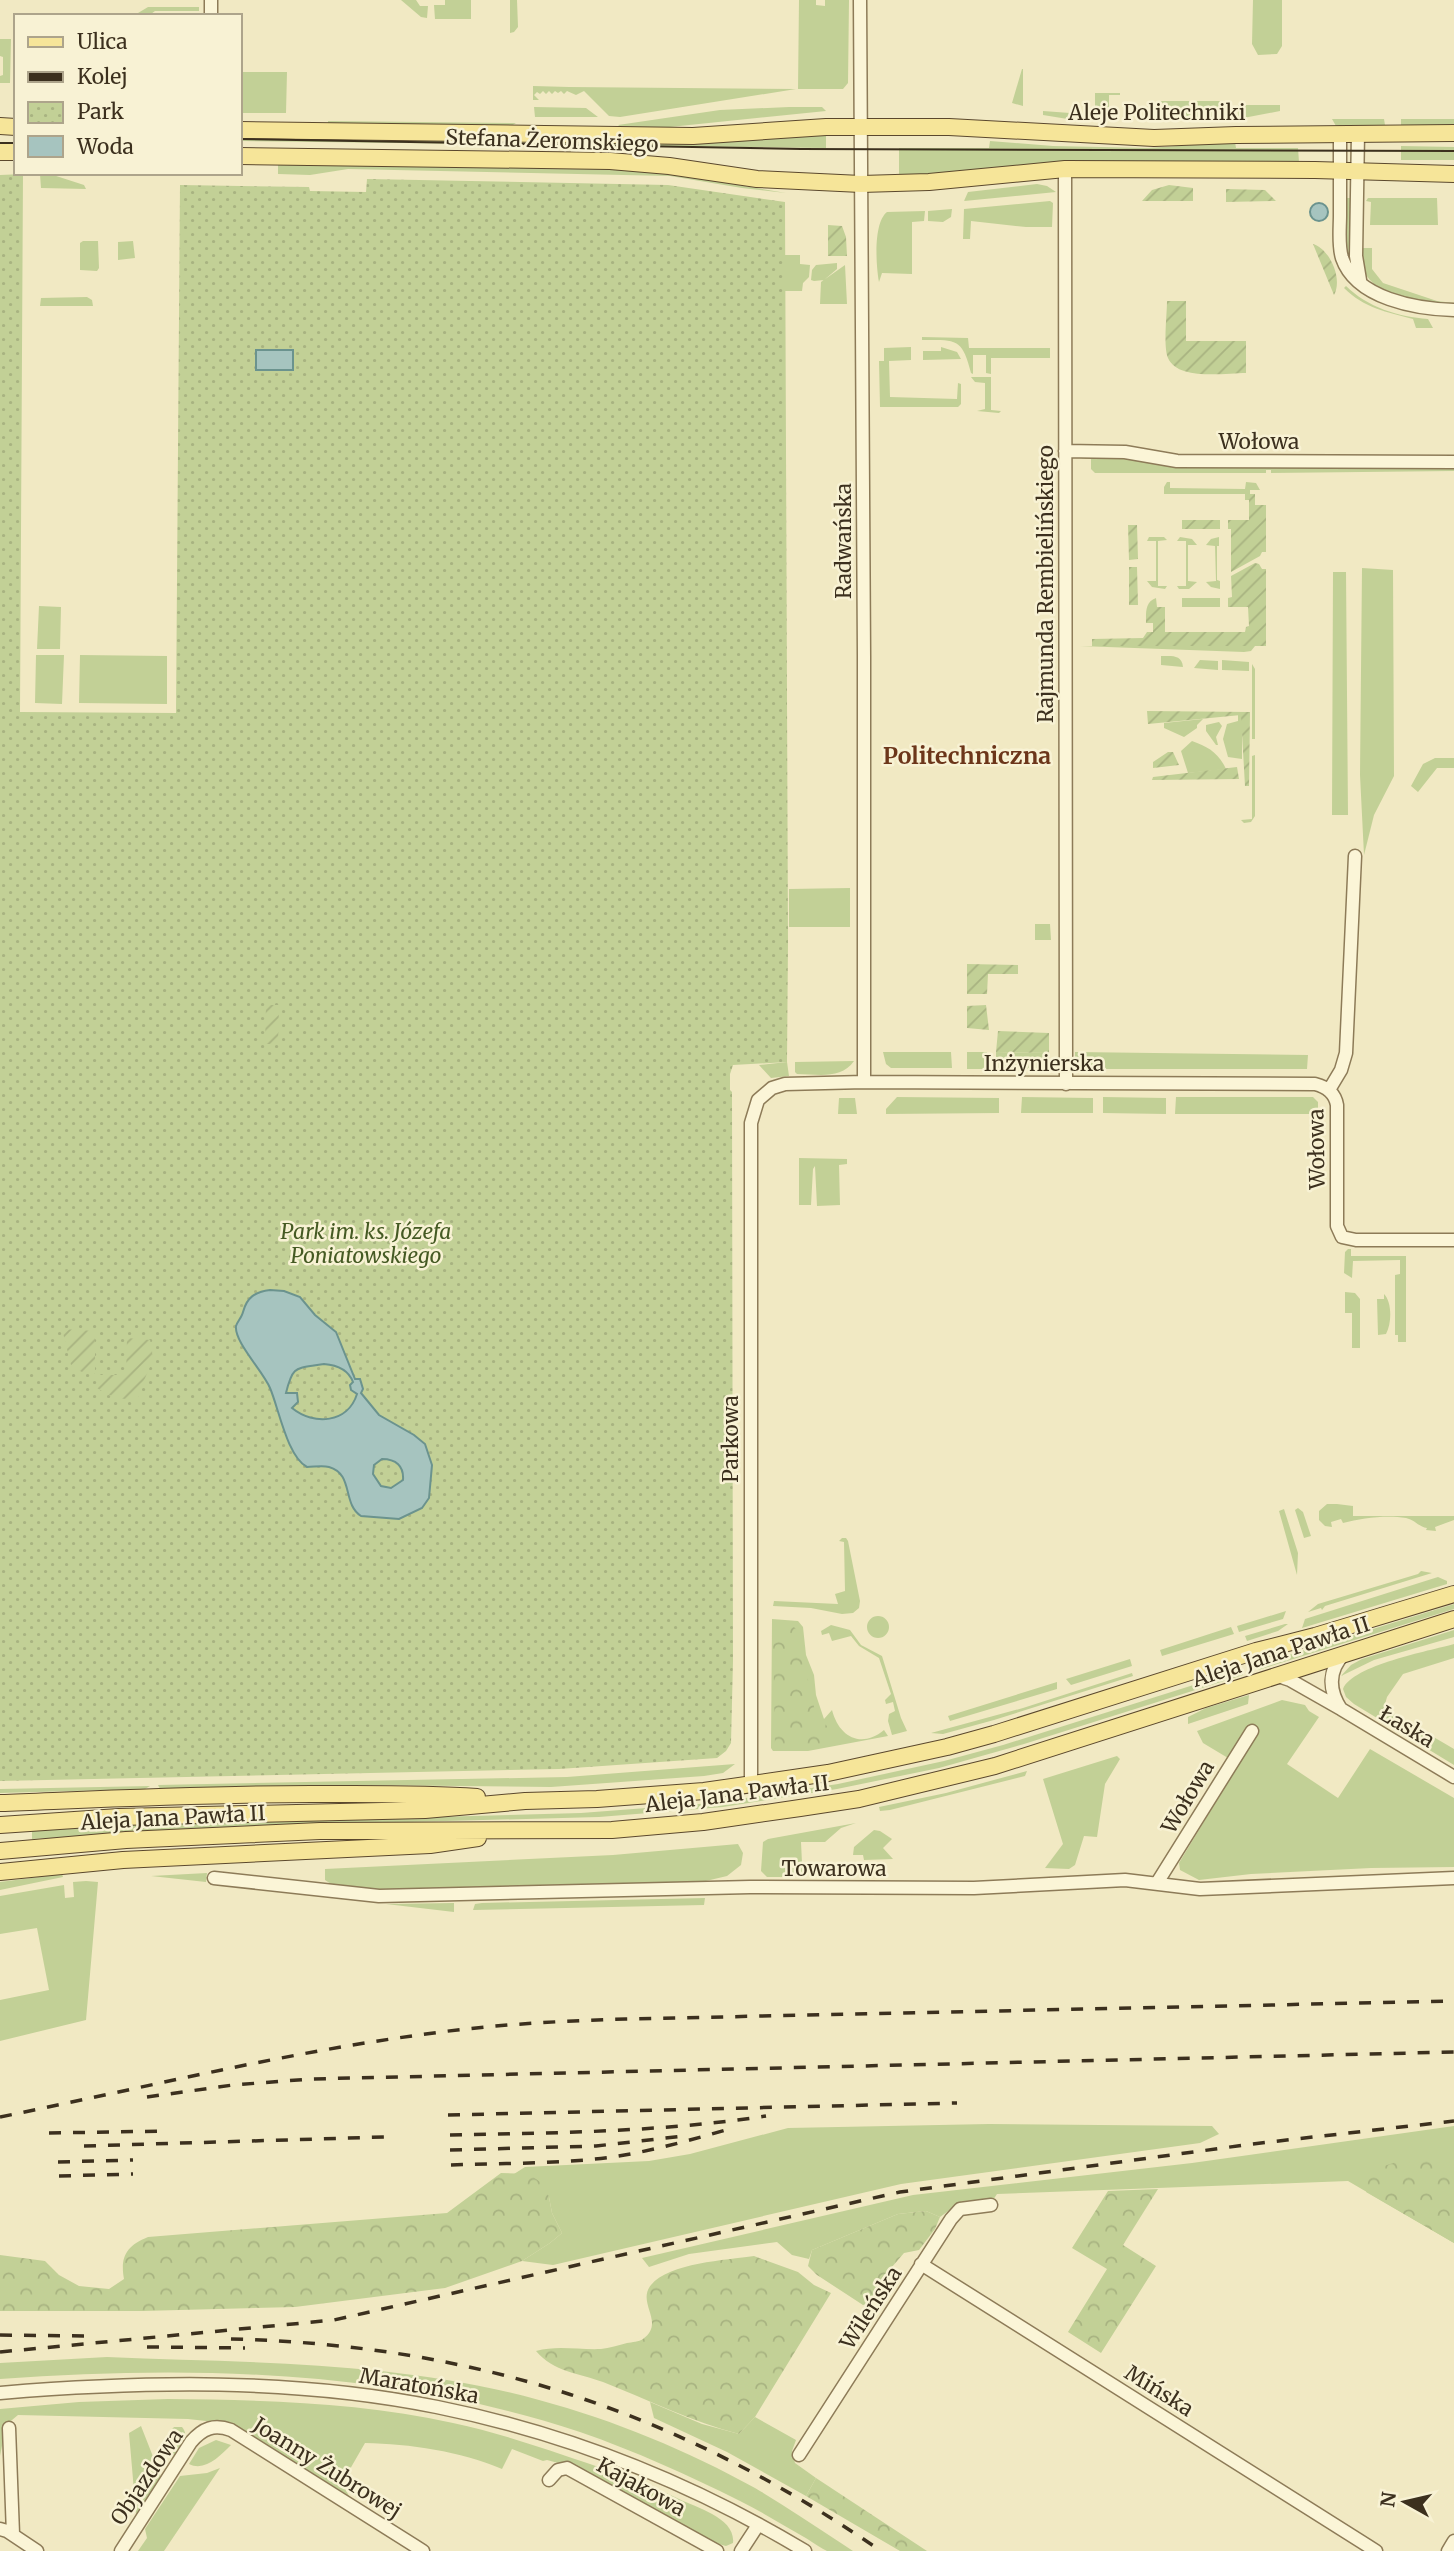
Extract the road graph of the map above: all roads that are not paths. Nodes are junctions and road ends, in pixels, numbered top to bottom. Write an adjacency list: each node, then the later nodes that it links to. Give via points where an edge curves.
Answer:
1 (860, 0): 2 (street, Radwańska)
2 (860, 127): 3 (main road, Stefana Żeromskiego, via 693,136); 4 (main road, Aleje Politechniki, via 1154,138); 12 (street, Radwańska)
3 (242, 130)
4 (1340, 133): 5 (main road, Aleje Politechniki); 9 (street)
5 (1358, 133): 6 (main road, Aleje Politechniki); 10 (street)
6 (1454, 133)
7 (242, 156): 12 (main road, Stefana Żeromskiego, via 610,160 757,179)
8 (1065, 169): 9 (main road); 12 (main road); 15 (street, Rajmunda Rembielińskiego)
9 (1340, 171): 10 (main road); 13 (street, via 1341,255)
10 (1357, 172): 11 (main road); 13 (street, via 1356,266)
11 (1454, 174)
12 (861, 184): 18 (street, Radwańska)
13 (1360, 281): 14 (street, via 1387,299)
14 (1454, 310)
15 (1065, 451): 16 (street, Wołowa, via 1125,452 1177,461); 19 (street, Rajmunda Rembielińskiego)
16 (1454, 462)
17 (1354, 856): 20 (street, Wołowa, via 1346,1053)
18 (864, 1082): 19 (street, Inżynierska); 21 (street, Inżynierska, via 785,1084)
19 (1066, 1084): 20 (street, Inżynierska, via 1315,1084)
20 (1329, 1090): 22 (street, Wołowa, via 1337,1105 1337,1226 1342,1237)
21 (762, 1096): 30 (street, Parkowa, via 751,1123)
22 (1454, 1240)
23 (1454, 1594): 30 (main road, Aleja Jana Pawła II, via 947,1747)
24 (1454, 1619): 25 (main road, Aleja Jana Pawła II)
25 (1346, 1652): 26 (main road, Aleja Jana Pawła II); 27 (street, via 1331,1681)
26 (1275, 1675): 27 (street, Łaska); 34 (main road, Aleja Jana Pawła II, via 1018,1759 871,1796 703,1822)
27 (1341, 1709): 29 (street, Łaska)
28 (1252, 1731): 39 (street, Wołowa)
29 (1454, 1777)
30 (751, 1784): 31 (main road, Aleja Jana Pawła II, via 645,1796)
31 (525, 1801): 32 (main road, via 374,1794); 33 (main road, Aleja Jana Pawła II, via 425,1810 119,1817)
32 (0, 1803)
33 (0, 1825)
34 (525, 1832): 35 (main road, Aleja Jana Pawła II, via 306,1832); 36 (main road, via 430,1845 134,1859)
35 (0, 1851)
36 (0, 1872)
37 (214, 1878): 39 (street, Towarowa, via 370,1896 750,1887 974,1888 1125,1880)
38 (1454, 1878): 39 (street, Towarowa, via 1200,1889)
39 (1157, 1883)
40 (991, 2205): 41 (street, Wileńska, via 965,2207 956,2213)
41 (921, 2264): 45 (street, Wileńska); 57 (street, Mińska)
42 (0, 2393): 47 (street, Maratońska, via 129,2385 254,2386 424,2404 601,2453)
43 (209, 2427): 52 (street, Objazdowa, via 191,2442); 53 (street, Joanny Żubrowej, via 231,2430)
44 (9, 2428): 49 (street)
45 (799, 2455)
46 (549, 2480): 54 (street, Kajakowa, via 566,2468)
47 (758, 2525): 55 (street); 56 (street, Maratońska)
48 (0, 2529): 49 (street)
49 (13, 2534): 51 (street)
50 (1454, 2541): 58 (street)
51 (37, 2551)
52 (121, 2551)
53 (423, 2551)
54 (717, 2551)
55 (741, 2551)
56 (805, 2551)
57 (1376, 2551)
58 (1448, 2551)

